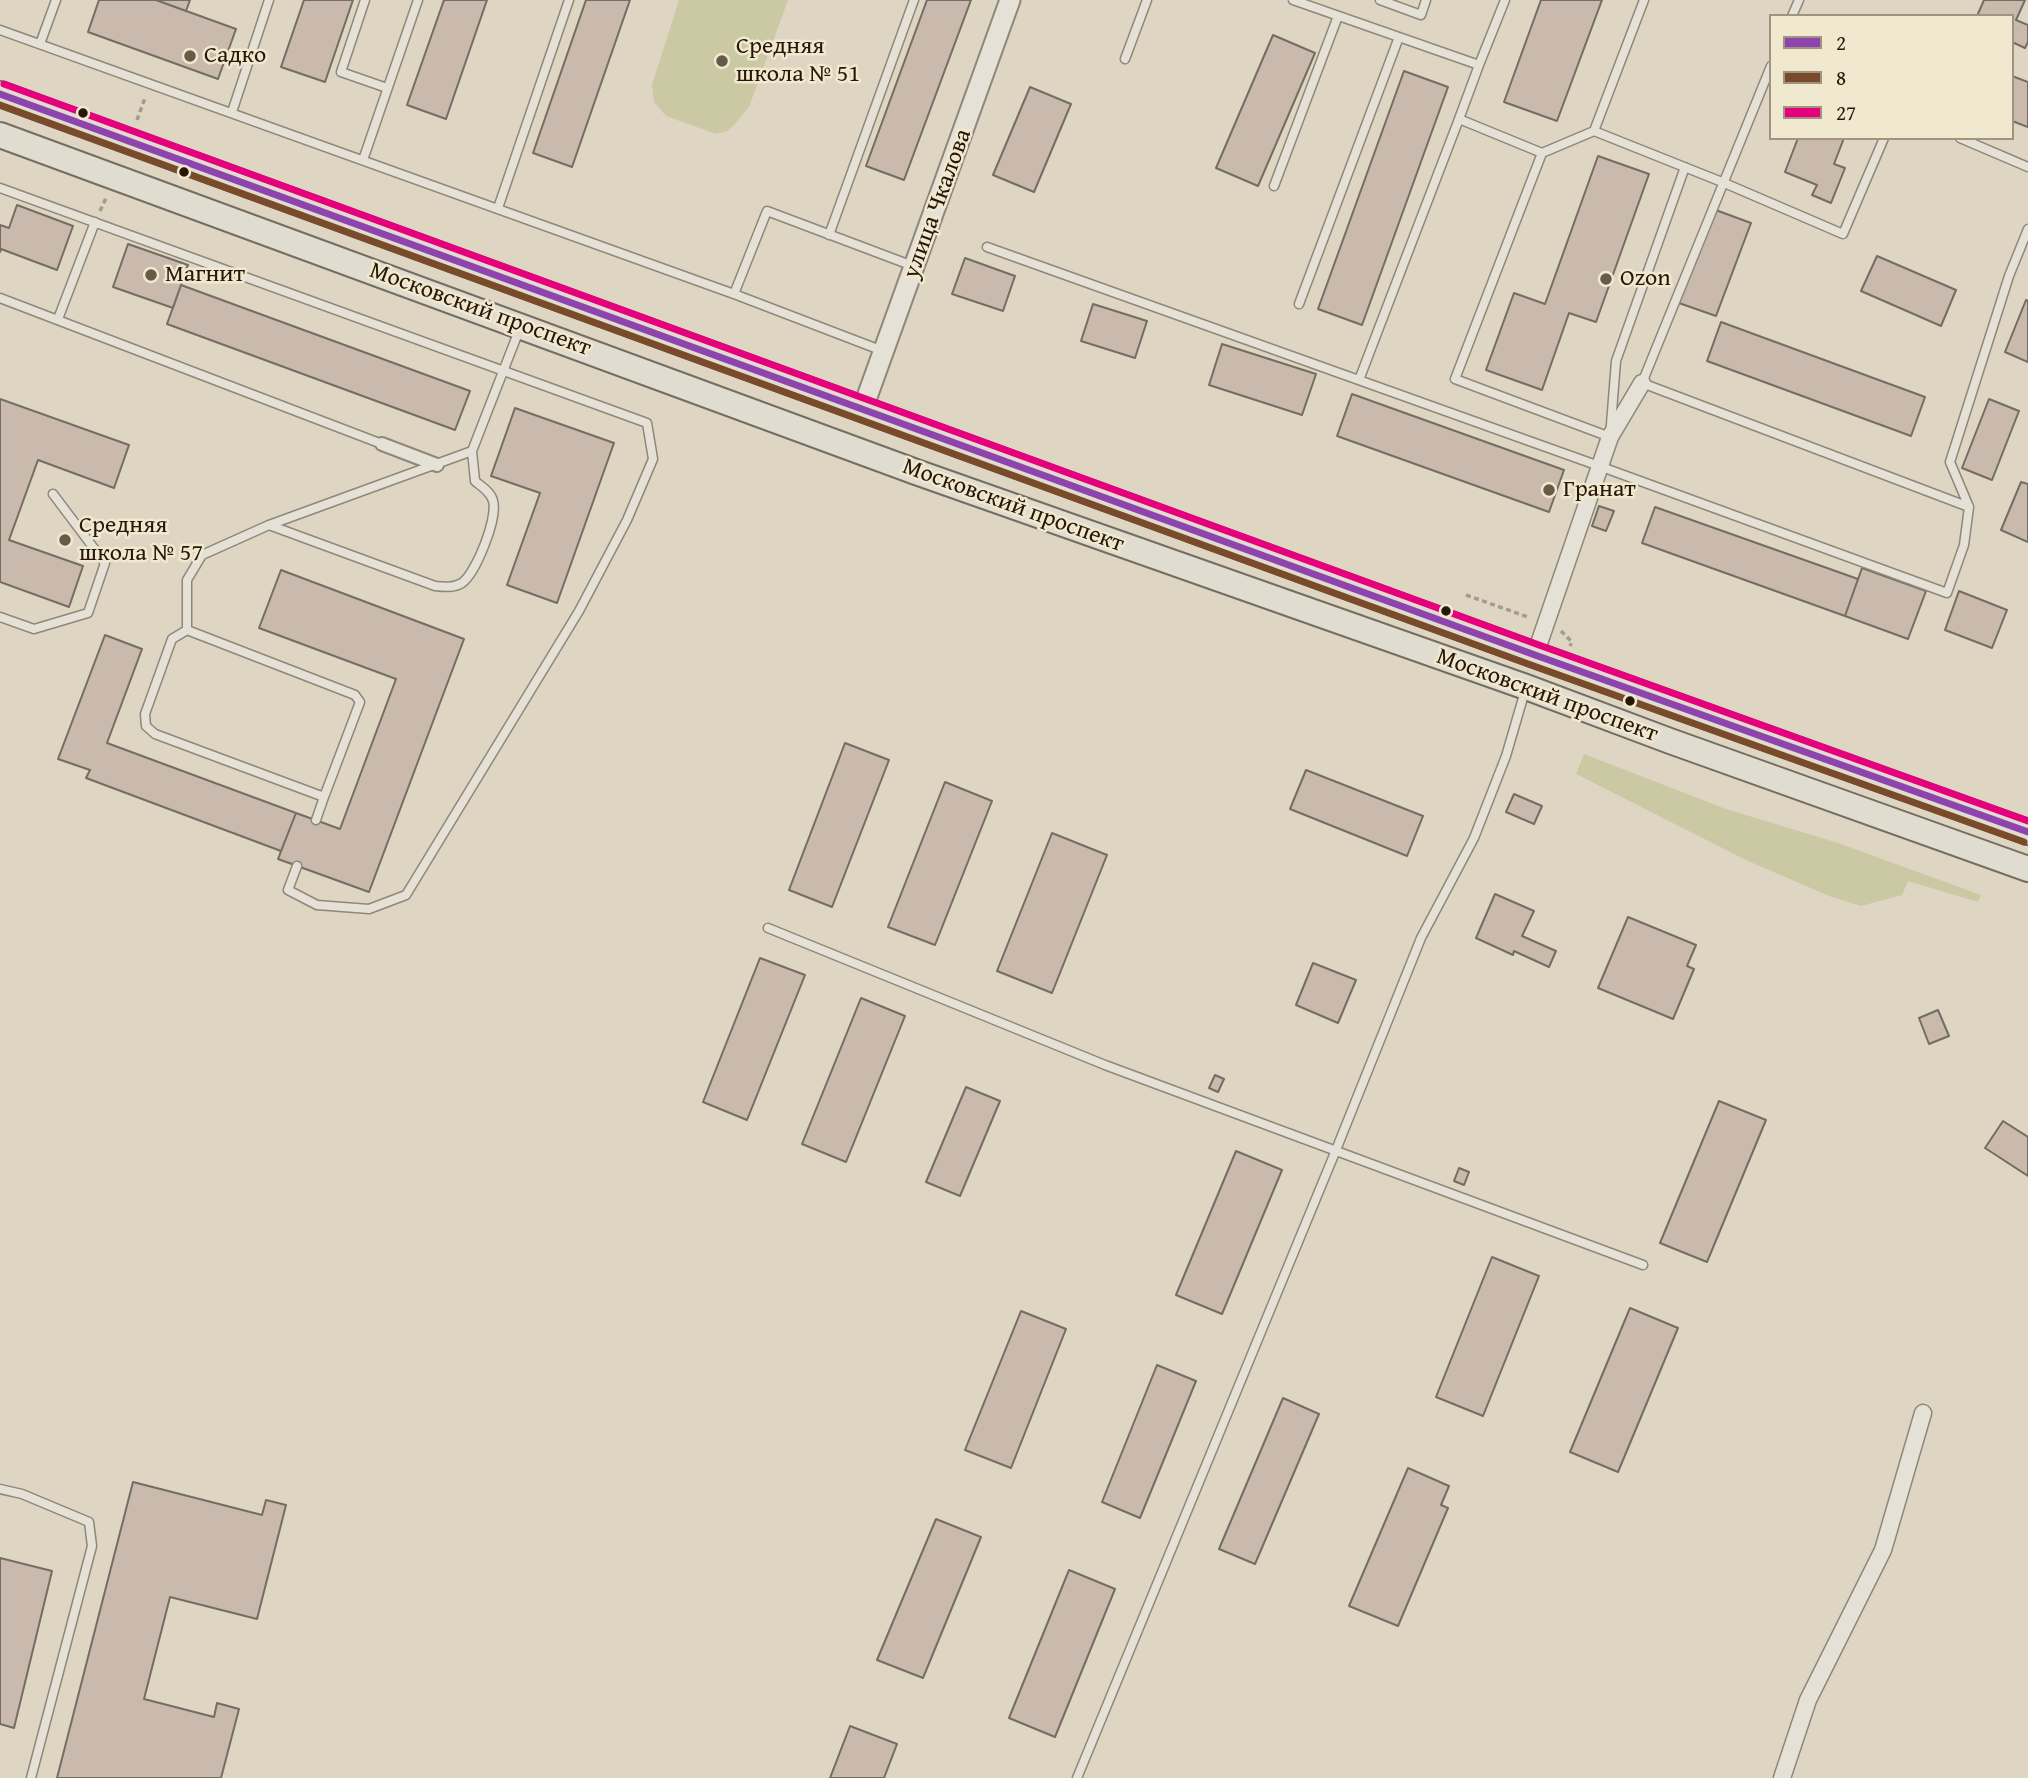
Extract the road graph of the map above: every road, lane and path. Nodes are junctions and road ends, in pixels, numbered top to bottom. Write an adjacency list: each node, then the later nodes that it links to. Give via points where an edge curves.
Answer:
1 (56, 0): 17 (lane)
2 (269, 0): 23 (lane)
3 (365, 0): 21 (lane, via 341,72)
4 (418, 0): 21 (lane)
5 (569, 0): 36 (lane)
6 (914, 0): 39 (lane)
7 (1010, 0): 41 (street, улица Чкалова)
8 (1147, 0): 18 (lane)
9 (1293, 0): 14 (lane)
10 (1380, 0): 11 (lane, via 1420,15)
11 (1426, 0)
12 (1505, 0): 19 (lane)
13 (1644, 0): 25 (lane)
14 (1338, 16): 16 (lane); 34 (lane)
15 (0, 30): 17 (lane)
16 (1399, 37): 19 (lane); 45 (lane)
17 (40, 44): 23 (lane)
18 (1125, 59)
19 (1479, 65): 24 (lane)
20 (1769, 71): 33 (lane)
21 (387, 88): 30 (lane)
22 (0, 94): 42 (main road, Московский проспект)
23 (232, 112): 30 (lane)
24 (1459, 119): 29 (lane); 50 (lane)
25 (1594, 131): 29 (lane); 31 (lane)
26 (0, 135): 47 (main road, Московский проспект)
27 (1883, 140): 33 (lane, via 1843,234)
28 (1965, 140): 32 (lane)
29 (1542, 153): 53 (lane, via 1455,379)
30 (363, 160): 36 (lane)
31 (1685, 167): 33 (lane); 53 (lane, via 1616,361)
32 (2028, 167)
33 (1723, 182): 51 (lane)
34 (1274, 186)
35 (0, 188): 37 (lane)
36 (498, 208): 43 (lane)
37 (95, 222): 46 (lane); 49 (lane)
38 (2028, 229): 59 (lane, via 1950,462)
39 (829, 235): 41 (lane); 43 (lane, via 766,211)
40 (987, 247): 50 (lane)
41 (916, 267): 48 (street, улица Чкалова)
42 (534, 289): 47 (main road); 52 (main road, Московский проспект)
43 (734, 294): 48 (lane)
44 (0, 298): 46 (lane)
45 (1299, 304)
46 (58, 319): 54 (lane)
47 (521, 325): 49 (lane); 64 (main road, Московский проспект, via 916,472)
48 (885, 352): 52 (street, улица Чкалова)
49 (504, 370): 55 (lane); 68 (lane, via 647,423 653,459 579,611 406,895 369,909 317,905 288,890)
50 (1359, 380): 57 (lane)
51 (1642, 383): 53 (street); 59 (lane)
52 (863, 408): 63 (main road, Московский проспект)
53 (1609, 437): 57 (street)
54 (382, 444): 56 (street)
55 (472, 451): 56 (lane); 60 (lane, via 475,481 491,495 494,511 473,571 460,584 435,586)
56 (436, 465): 60 (lane)
57 (1599, 466): 59 (lane, via 1947,593 1964,545); 63 (street)
58 (53, 494): 61 (lane, via 105,563 88,613 34,629)
59 (1969, 507)
60 (269, 525): 62 (lane, via 202,555 187,580)
61 (0, 617)
62 (187, 630): 65 (lane, via 355,695 360,702 358,710); 65 (lane, via 172,639 145,714 146,726 155,734)
63 (1535, 655): 67 (main road, Московский проспект)
64 (1526, 687): 69 (main road, Московский проспект); 71 (lane, via 1506,756 1474,838 1421,938)
65 (324, 797): 66 (lane)
66 (316, 820)
67 (2028, 832)
68 (298, 866)
69 (2027, 872)
70 (768, 928): 71 (lane, via 1105,1065)
71 (1336, 1150): 72 (lane); 76 (lane)
72 (1643, 1265)
73 (1923, 1413): 77 (street, via 1884,1550 1808,1700)
74 (0, 1489): 75 (lane, via 89,1522 92,1546)
75 (31, 1778)
76 (1077, 1778)
77 (1782, 1778)

